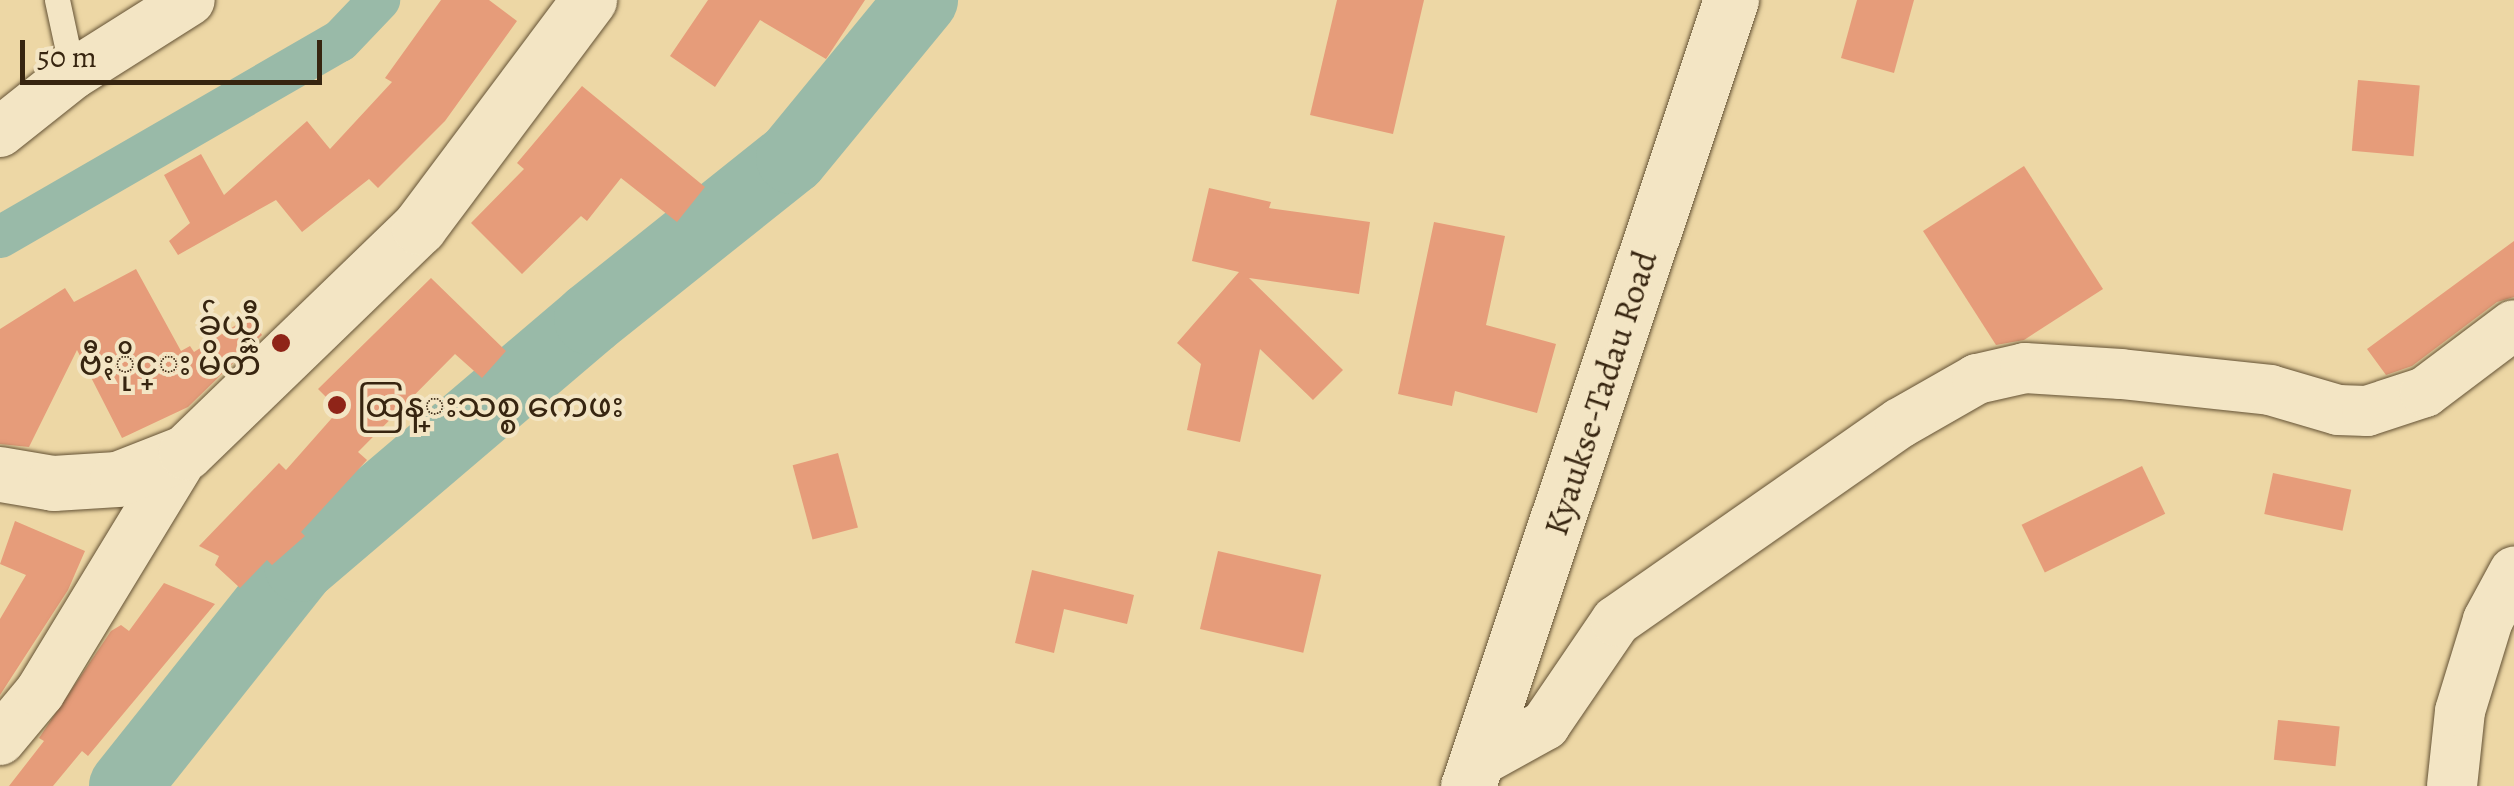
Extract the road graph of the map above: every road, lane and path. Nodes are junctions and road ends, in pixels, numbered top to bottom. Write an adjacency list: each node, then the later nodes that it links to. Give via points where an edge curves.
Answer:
1 (57, 0): 5 (lane)
2 (190, 0): 5 (street)
3 (589, 0): 8 (street, via 419,227)
4 (1731, 0): 12 (street, Kyaukse-Tadau Road)
5 (73, 74): 6 (street)
6 (0, 132)
7 (2514, 325): 12 (street, via 2425,392 2367,410 2338,410 2270,390 2121,374 2026,368 1978,379 1900,423 1616,620 1545,726)
8 (186, 452): 9 (street, via 118,479 53,483); 11 (street, via 40,692)
9 (0, 474)
10 (2514, 572): 13 (street, via 2488,620 2460,711)
11 (0, 740)
12 (1473, 774)
13 (2452, 786)

